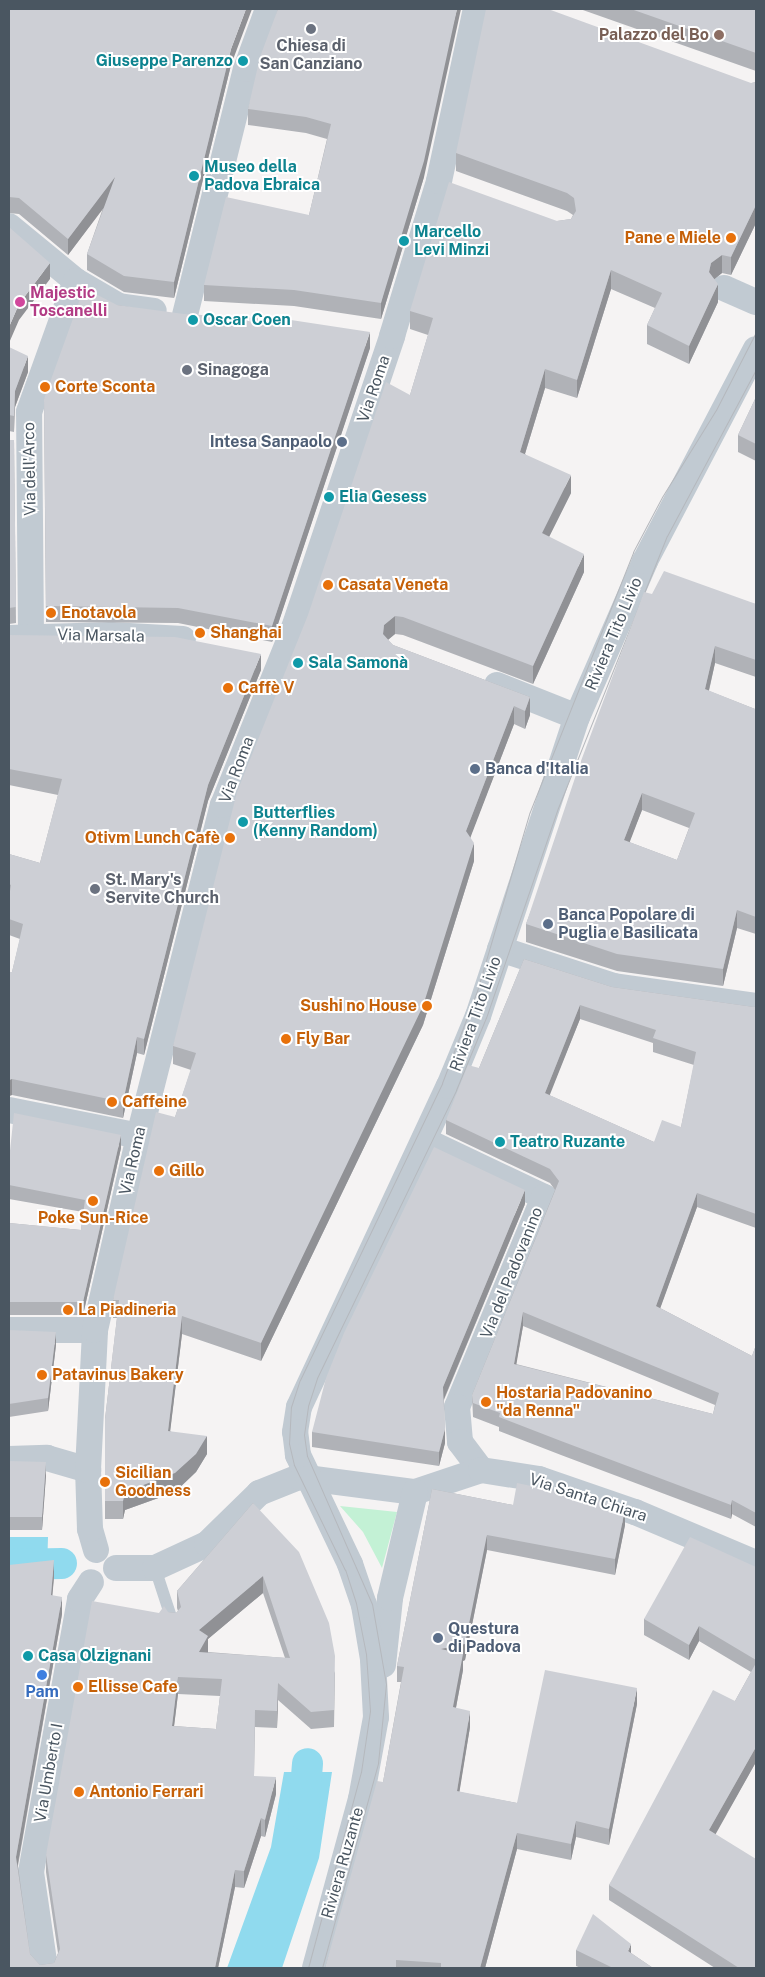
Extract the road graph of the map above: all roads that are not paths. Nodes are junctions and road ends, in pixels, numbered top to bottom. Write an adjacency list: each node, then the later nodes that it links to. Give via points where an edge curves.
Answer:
1 (268, 9): 9 (street, via 246,69)
2 (476, 9): 3 (street, Via Roma)
3 (439, 181): 4 (street); 19 (street, Via Roma, via 377,334 222,805 186,979)
4 (466, 191)
5 (9, 226): 6 (street)
6 (76, 281): 9 (street, via 119,306); 12 (street, Via dell'Arco, via 29,412)
7 (724, 288): 8 (street)
8 (756, 302)
9 (185, 315): 10 (street)
10 (214, 316)
11 (756, 349): 15 (street, Riviera Tito Livio, via 645,561)
12 (20, 636): 13 (street, Via Marsala, via 177,638)
13 (204, 643)
14 (477, 677): 15 (street)
15 (577, 717): 16 (street, Riviera Tito Livio)
16 (500, 949): 17 (street, via 614,986); 20 (street, Riviera Tito Livio, via 478,1016)
17 (756, 1006)
18 (9, 1110): 19 (street)
19 (139, 1136): 22 (street, Via Roma)
20 (424, 1140): 25 (street, Via del Padovanino, via 544,1197 457,1407 460,1442); 26 (street, Riviera Tito Livio, via 305,1388 295,1432)
21 (9, 1330): 22 (street)
22 (95, 1330): 24 (street, Via Roma)
23 (9, 1459): 24 (street, via 46,1458)
24 (88, 1470): 28 (street, Via Roma, via 90,1529)
25 (481, 1470): 27 (street, Via Santa Chiara); 29 (street, Via Santa Chiara, via 547,1482 635,1512)
26 (307, 1477): 27 (street); 31 (street, via 260,1493 207,1544); 34 (street, Riviera Tito Livio, via 350,1564 364,1605 373,1659)
27 (415, 1492): 34 (street, via 390,1598)
28 (96, 1550): 30 (street, via 110,1554); 32 (street, via 83,1561 85,1576)
29 (756, 1563)
30 (116, 1568): 31 (street); 32 (street, via 108,1581)
31 (155, 1568): 33 (lane)
32 (91, 1582): 35 (street, Via Umberto I, via 80,1599)
33 (173, 1623)
34 (376, 1717): 37 (street, Riviera Ruzante, via 371,1758)
35 (20, 1871): 36 (street, Via Umberto I)
36 (45, 1968)
37 (315, 1968)

